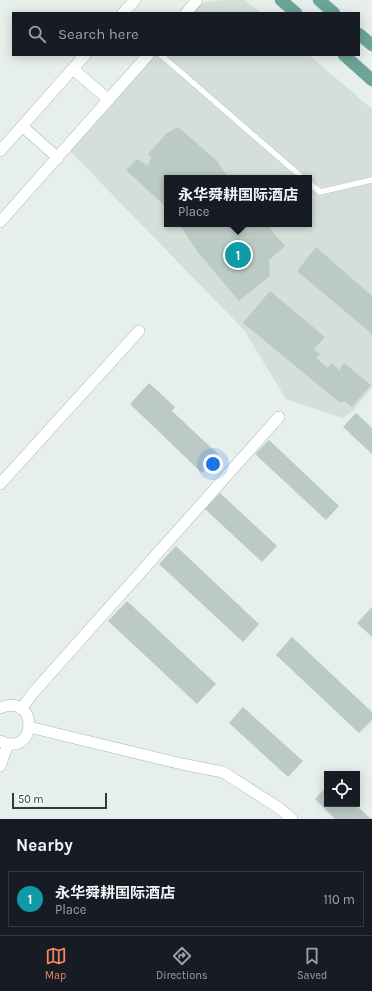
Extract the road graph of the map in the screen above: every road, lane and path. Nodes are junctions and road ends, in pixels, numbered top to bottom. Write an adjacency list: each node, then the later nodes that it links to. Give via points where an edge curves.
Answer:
1 (135, 0): 5 (street)
2 (198, 0): 6 (street)
3 (281, 0): 7 (main road)
4 (319, 0): 8 (main road)
5 (124, 12)
6 (187, 12)
7 (295, 12)
8 (333, 12)
9 (360, 35): 10 (main road)
10 (372, 45)
11 (84, 56): 15 (street)
12 (147, 56): 17 (street)
13 (162, 56): 21 (lane)
14 (345, 56): 16 (main road)
15 (73, 69): 17 (street); 18 (street)
16 (372, 80)
17 (108, 100): 20 (street)
18 (22, 126): 19 (street); 20 (street)
19 (0, 151)
20 (58, 158): 24 (street)
21 (300, 175)
22 (372, 180): 23 (lane, via 320,192)
23 (312, 185)
24 (0, 222)
25 (140, 331): 27 (street)
26 (279, 417): 29 (street)
27 (0, 484)
28 (0, 708): 29 (street, via 11,705)
29 (21, 708): 30 (street, via 27,714)
30 (29, 727): 31 (street, via 24,739 18,742); 33 (street, via 223,772)
31 (4, 742): 32 (street)
32 (0, 766)
33 (292, 819)

